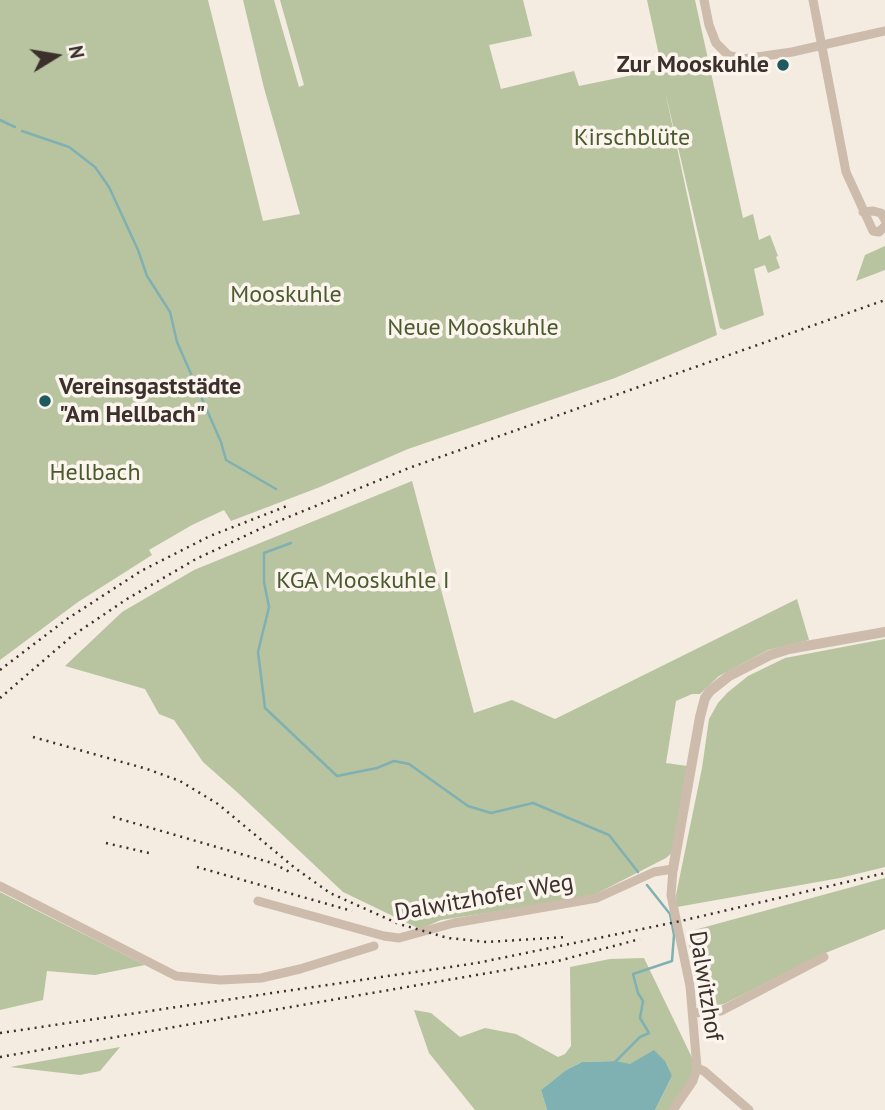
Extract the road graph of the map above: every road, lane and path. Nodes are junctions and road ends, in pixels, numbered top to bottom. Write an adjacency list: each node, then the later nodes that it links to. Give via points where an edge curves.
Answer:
1 (704, 0): 4 (street, via 716,43 728,55 755,59)
2 (813, 0): 4 (street)
3 (885, 31): 4 (street)
4 (821, 46): 5 (street, via 844,167)
5 (863, 212): 6 (street, via 881,213); 7 (street, via 873,231)
6 (885, 220)
7 (885, 226)
8 (885, 632): 9 (street, via 780,652 729,676 710,691 700,717)
9 (673, 869): 11 (street, Dalwitzhofer Weg, via 654,872 589,900 454,923 399,938); 14 (street, Dalwitzhof, via 673,910)
10 (0, 886): 12 (street, via 176,976 261,978)
11 (258, 901)
12 (374, 946)
13 (824, 957): 14 (street, via 720,1010)
14 (694, 1013): 15 (street, Dalwitzhof)
15 (697, 1068): 16 (street, Dalwitzhof); 17 (street, Dalwitzhof)
16 (673, 1110)
17 (749, 1110)

